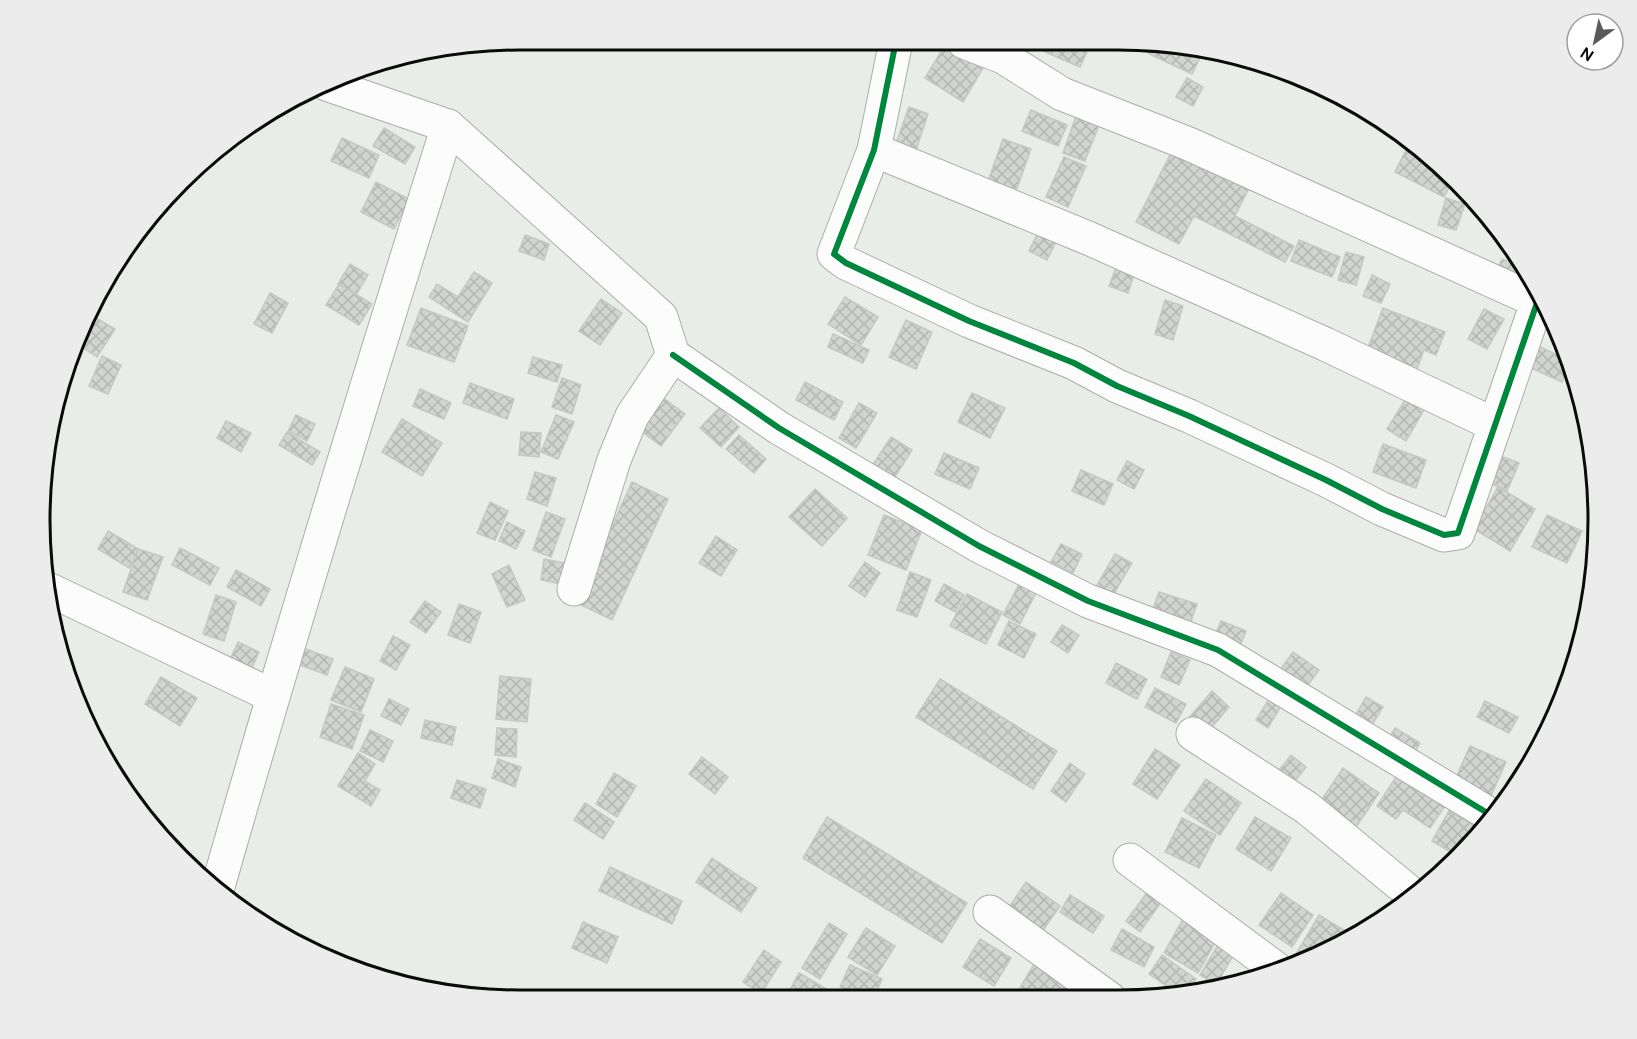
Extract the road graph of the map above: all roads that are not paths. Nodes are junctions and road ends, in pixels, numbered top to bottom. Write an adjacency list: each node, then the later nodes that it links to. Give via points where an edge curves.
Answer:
1 (894, 50): 5 (street)
2 (985, 50): 6 (street, via 1062,94 1189,144)
3 (335, 87): 4 (street)
4 (448, 126): 8 (street, via 661,316); 12 (street)
5 (874, 150): 9 (street, via 1088,238); 9 (street, via 834,254 846,263 969,321 1074,363 1382,509 1444,535 1458,533)
6 (1529, 293)
7 (1536, 306): 9 (street)
8 (673, 355): 10 (street, via 632,416 614,460); 14 (street, via 779,429 979,546 1088,601 1218,650)
9 (1495, 425)
10 (574, 589)
11 (56, 593): 12 (street)
12 (273, 696): 16 (street)
13 (1193, 734): 17 (street, via 1307,808)
14 (1485, 812)
15 (1130, 860): 19 (street)
16 (220, 881)
17 (1407, 890)
18 (990, 912): 20 (street)
19 (1270, 964)
20 (1098, 990)

